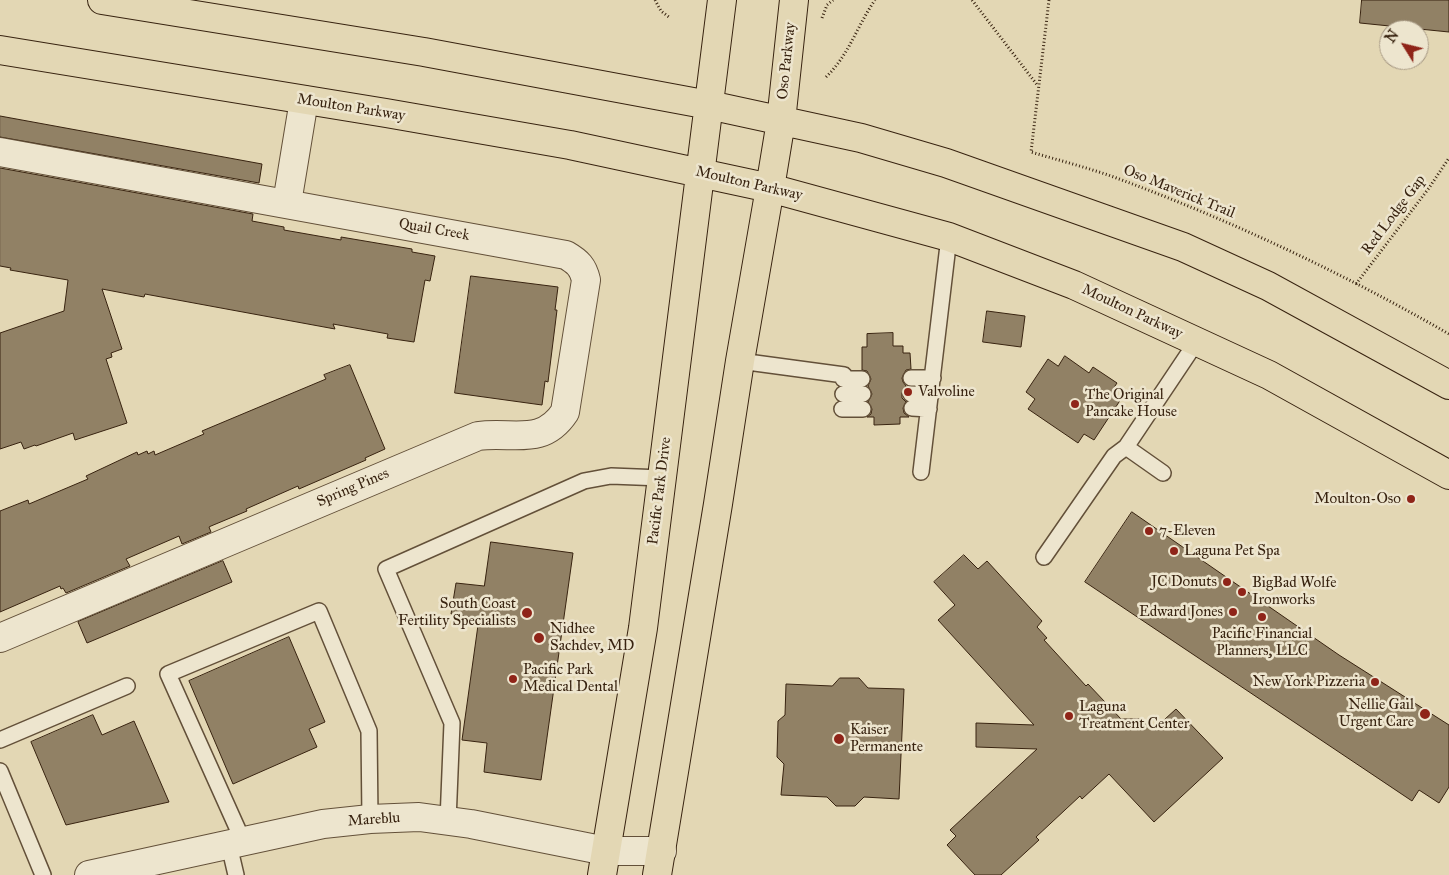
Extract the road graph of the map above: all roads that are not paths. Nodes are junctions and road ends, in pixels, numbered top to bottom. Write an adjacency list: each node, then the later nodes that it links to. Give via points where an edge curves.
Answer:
1 (102, 0): 6 (main road, via 424,52)
2 (722, 0): 6 (main road)
3 (794, 0): 7 (main road, Oso Parkway)
4 (0, 50): 5 (main road, Moulton Parkway)
5 (304, 100): 9 (main road, Moulton Parkway, via 570,146); 11 (street)
6 (709, 105): 7 (main road); 9 (main road, Pacific Park Drive)
7 (781, 121): 10 (main road); 18 (main road, via 861,138 946,163 1183,247 1268,286)
8 (0, 152): 11 (street, Quail Creek)
9 (700, 173): 10 (main road, Moulton Parkway); 26 (main road, Pacific Park Drive)
10 (770, 188): 12 (main road, Moulton Parkway); 15 (main road)
11 (287, 203): 13 (street, Quail Creek, via 566,255)
12 (949, 237): 14 (main road, Moulton Parkway, via 1074,285); 17 (lane)
13 (579, 263): 28 (street, Spring Pines, via 586,280 565,412 555,426 533,434 478,436)
14 (1197, 341): 22 (lane); 25 (main road, Moulton Parkway, via 1269,375)
15 (740, 361): 19 (lane); 36 (main road)
16 (911, 378): 17 (lane)
17 (933, 378): 21 (lane)
18 (1449, 385)
19 (843, 389): 19 (lane, via 863,394)
20 (912, 401): 21 (lane)
21 (930, 402): 23 (lane)
22 (1126, 447): 24 (lane); 27 (lane, via 1114,456)
23 (921, 472)
24 (1163, 473)
25 (1449, 475)
26 (662, 478): 33 (lane, via 611,476 584,481 386,569 452,723); 35 (main road, Pacific Park Drive, via 642,628)
27 (1044, 557)
28 (0, 638)
29 (127, 686): 30 (lane)
30 (0, 740)
31 (0, 771): 38 (lane)
32 (370, 819): 33 (street, Mareblu); 34 (street, Mareblu, via 323,824); 34 (lane, via 369,731 319,611 168,674)
33 (448, 821): 35 (street, Mareblu)
34 (236, 843): 37 (street, Mareblu); 40 (lane)
35 (604, 863): 36 (street, Mareblu)
36 (659, 863)
37 (156, 868): 39 (street, Mareblu)
38 (43, 875)
39 (89, 875)
40 (236, 875)

